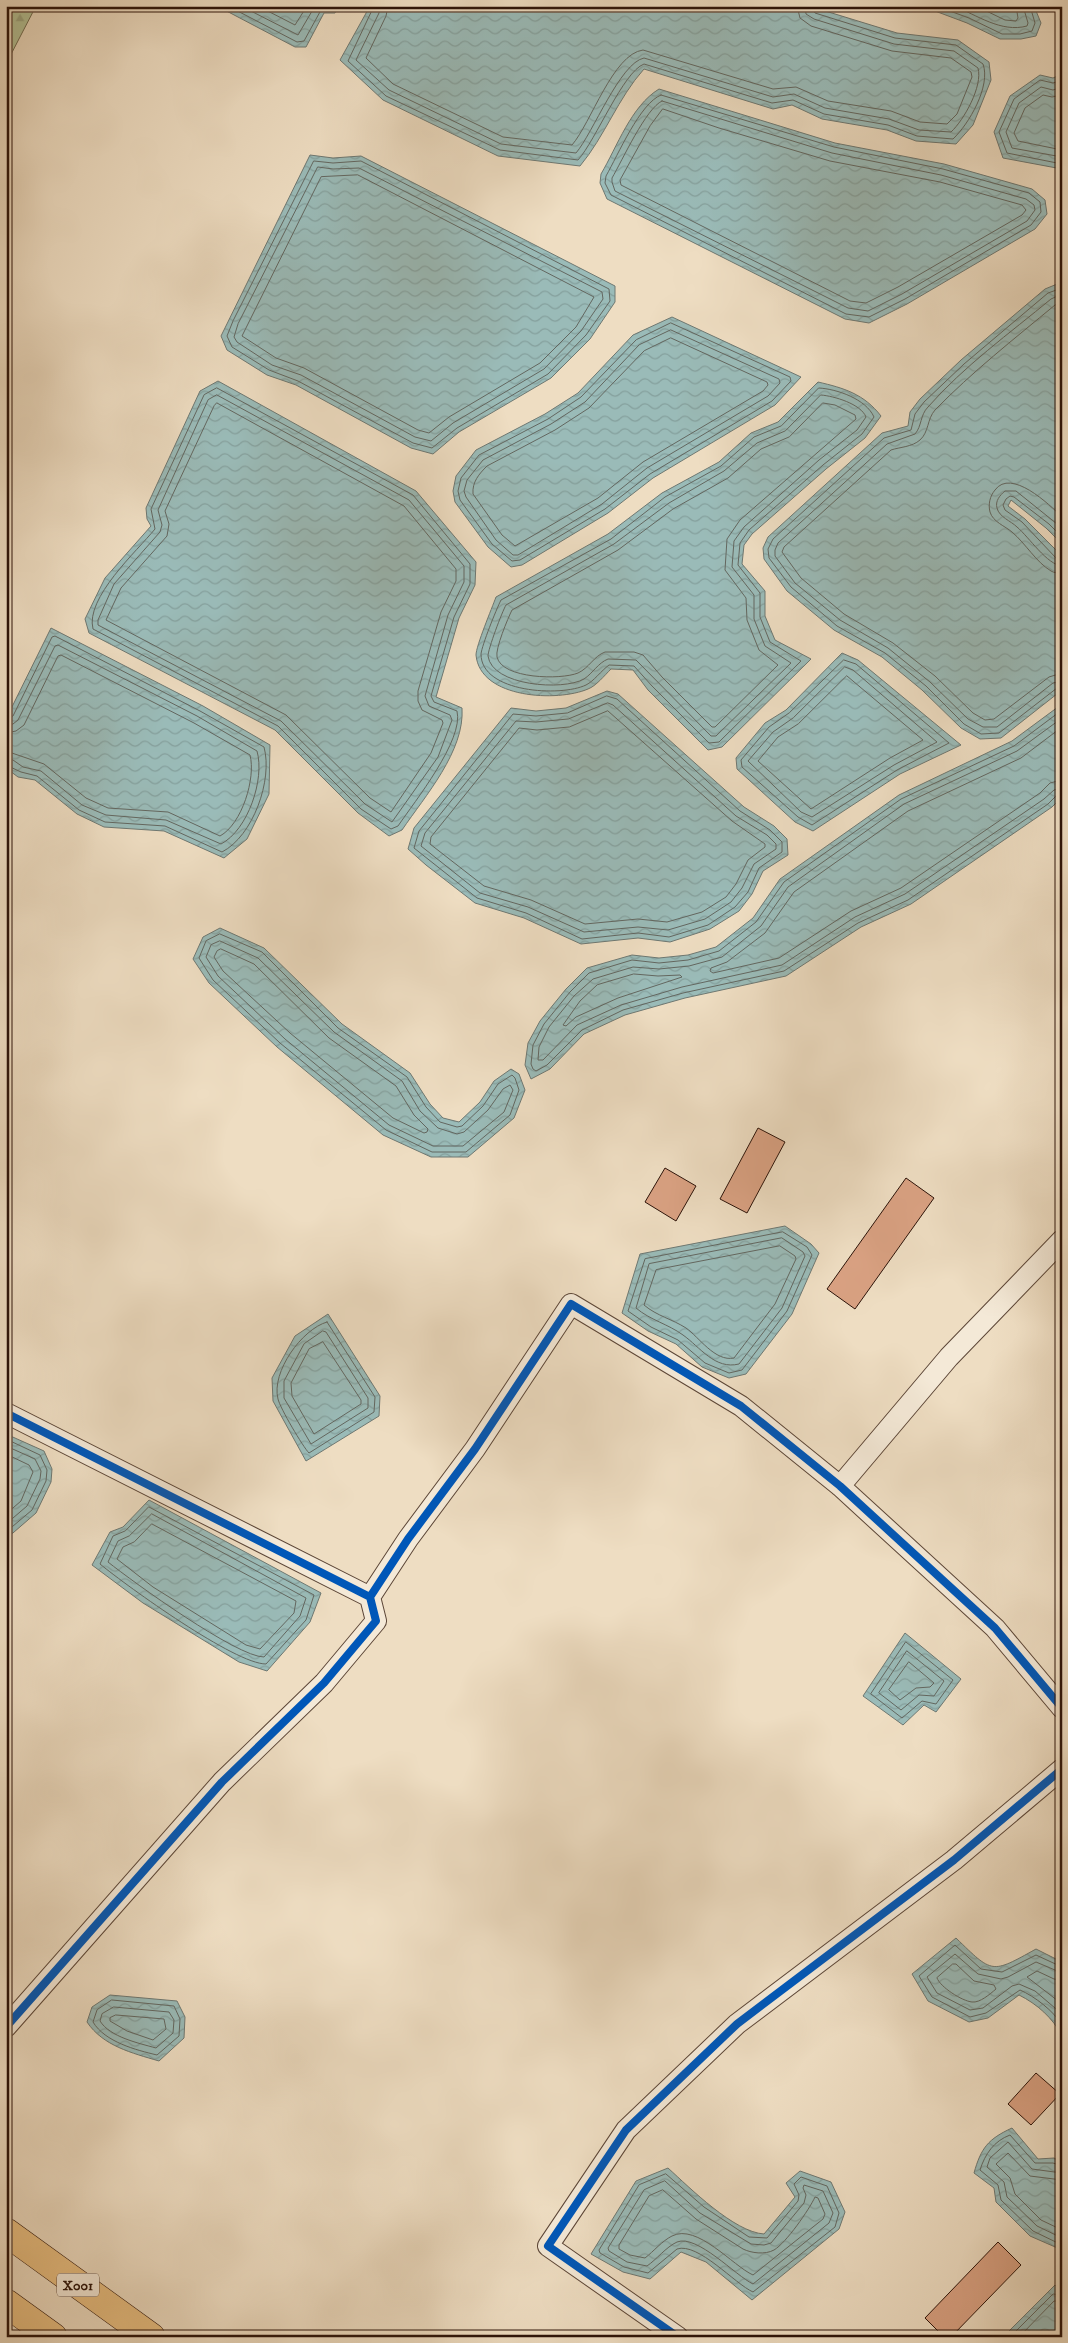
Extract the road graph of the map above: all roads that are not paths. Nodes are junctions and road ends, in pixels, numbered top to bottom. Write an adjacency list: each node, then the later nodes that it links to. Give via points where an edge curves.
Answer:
1 (1062, 1240): 3 (street, via 949,1357)
2 (6, 1413): 4 (street)
3 (840, 1486): 4 (street, via 741,1406 571,1304 475,1449 408,1539); 5 (street, via 995,1628)
4 (370, 1597): 7 (street, via 376,1622 324,1683 222,1782)
5 (1062, 1708)
6 (1062, 1769): 12 (street, via 954,1860 738,2024 626,2130 548,2246)
7 (6, 2027)
8 (6, 2232): 11 (main road, X001)
9 (6, 2302): 10 (main road)
10 (53, 2337)
11 (151, 2337)
12 (678, 2337)

